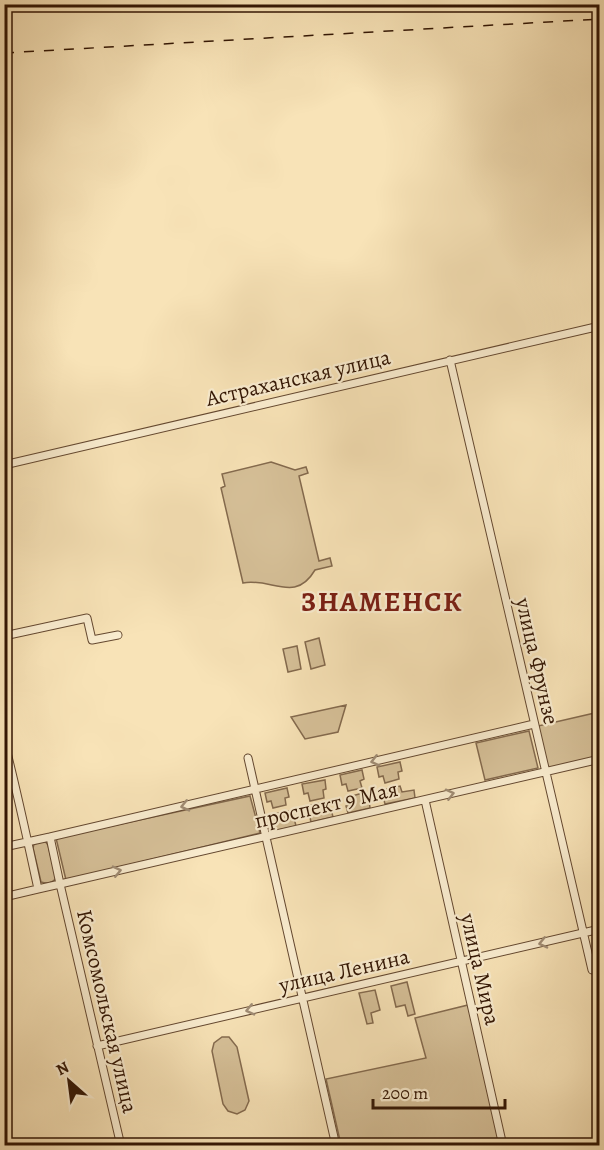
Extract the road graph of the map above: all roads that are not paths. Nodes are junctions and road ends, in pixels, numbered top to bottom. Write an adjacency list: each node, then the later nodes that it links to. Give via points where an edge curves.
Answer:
1 (600, 326): 2 (street, Астраханская улица)
2 (450, 360): 3 (street, Астраханская улица); 6 (street, улица Фрунзе)
3 (4, 465)
4 (118, 635): 5 (street, via 92,640 87,618)
5 (4, 636)
6 (534, 723): 10 (street, улица Фрунзе); 11 (street, проспект 9 Мая, one-way to 11)
7 (4, 741): 15 (street)
8 (248, 758): 11 (street)
9 (600, 759): 10 (street, проспект 9 Мая)
10 (544, 771): 12 (street, проспект 9 Мая, one-way to 10); 21 (street, улица Фрунзе)
11 (256, 789): 13 (street); 14 (street, проспект 9 Мая, one-way to 14)
12 (425, 800): 13 (street, проспект 9 Мая); 22 (street, улица Мира)
13 (267, 836): 17 (street, проспект 9 Мая, one-way to 13); 24 (street)
14 (50, 837): 15 (street, проспект 9 Мая); 17 (street, Комсомольская улица)
15 (28, 842): 16 (street); 18 (street)
16 (4, 847)
17 (60, 884): 18 (street, проспект 9 Мая); 25 (street, Комсомольская улица)
18 (39, 888): 19 (street)
19 (4, 897)
20 (600, 929): 21 (street, улица Ленина)
21 (583, 933): 22 (street, улица Ленина, one-way to 22); 23 (street, улица Фрунзе)
22 (461, 962): 24 (street, улица Ленина); 28 (street, улица Мира)
23 (591, 970)
24 (303, 998): 25 (street, улица Ленина, one-way to 25); 27 (street)
25 (97, 1046): 26 (street, Комсомольская улица)
26 (121, 1146)
27 (336, 1146)
28 (502, 1146)

